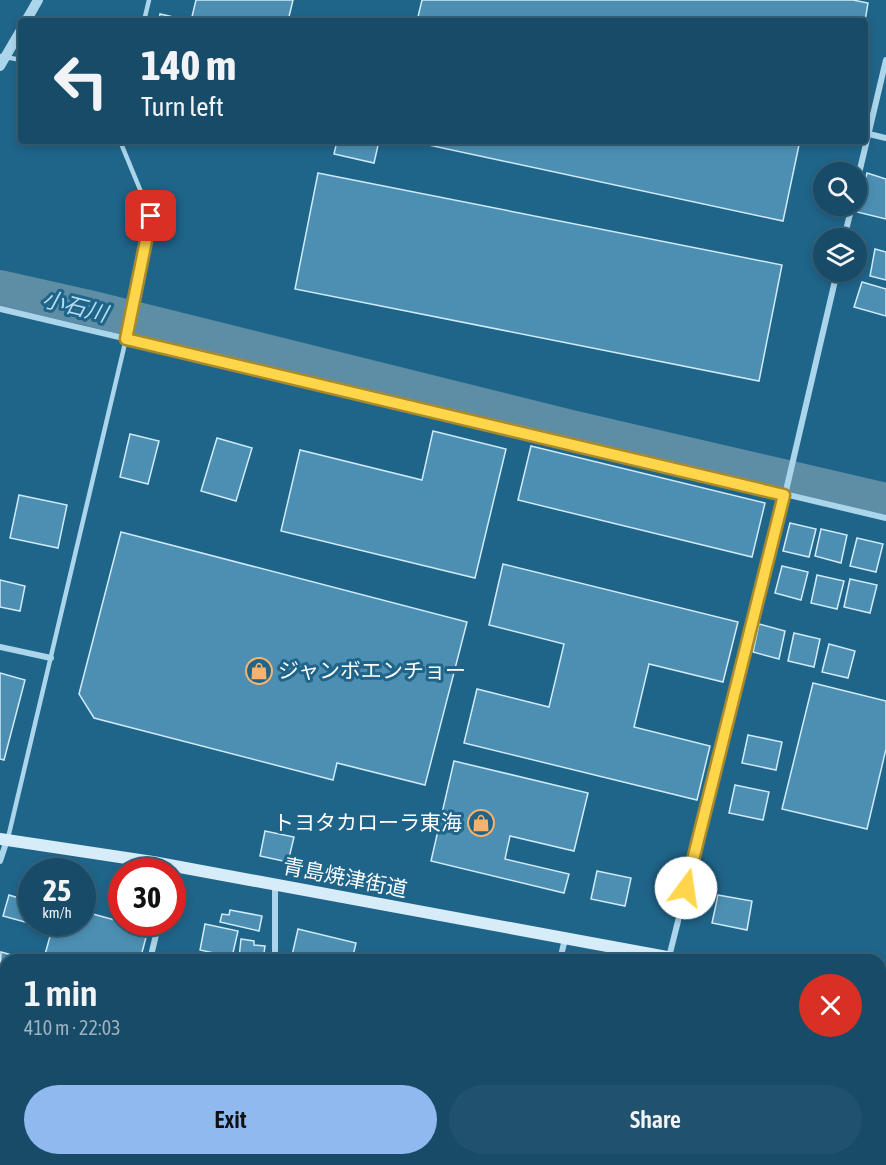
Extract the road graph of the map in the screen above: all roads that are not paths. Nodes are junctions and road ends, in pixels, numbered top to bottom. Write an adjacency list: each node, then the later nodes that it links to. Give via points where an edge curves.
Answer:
1 (38, 0): 3 (street)
2 (149, 0): 4 (lane)
3 (28, 18)
4 (145, 18)
5 (18, 35): 9 (street, bridge)
6 (0, 56): 7 (lane)
7 (18, 59)
8 (886, 60): 10 (street)
9 (0, 66)
10 (869, 134): 11 (street); 12 (street)
11 (868, 138)
12 (886, 138)
13 (121, 144): 18 (lane, via 151,216)
14 (866, 144): 15 (street)
15 (862, 162)
16 (835, 282): 19 (street)
17 (0, 309): 18 (street)
18 (126, 339): 19 (street); 22 (lane)
19 (784, 495): 20 (street); 34 (street)
20 (886, 518)
21 (0, 647): 22 (street)
22 (51, 658): 23 (lane)
23 (4, 840): 24 (main road, 青島焼津街道); 25 (street)
24 (112, 858)
25 (0, 861)
26 (186, 870): 27 (main road, 青島焼津街道)
27 (275, 885): 29 (main road, 青島焼津街道); 31 (street)
28 (156, 936): 30 (street)
29 (565, 939): 32 (street); 33 (main road, 青島焼津街道)
30 (151, 954)
31 (275, 954)
32 (561, 954)
33 (647, 954)
34 (670, 954)

